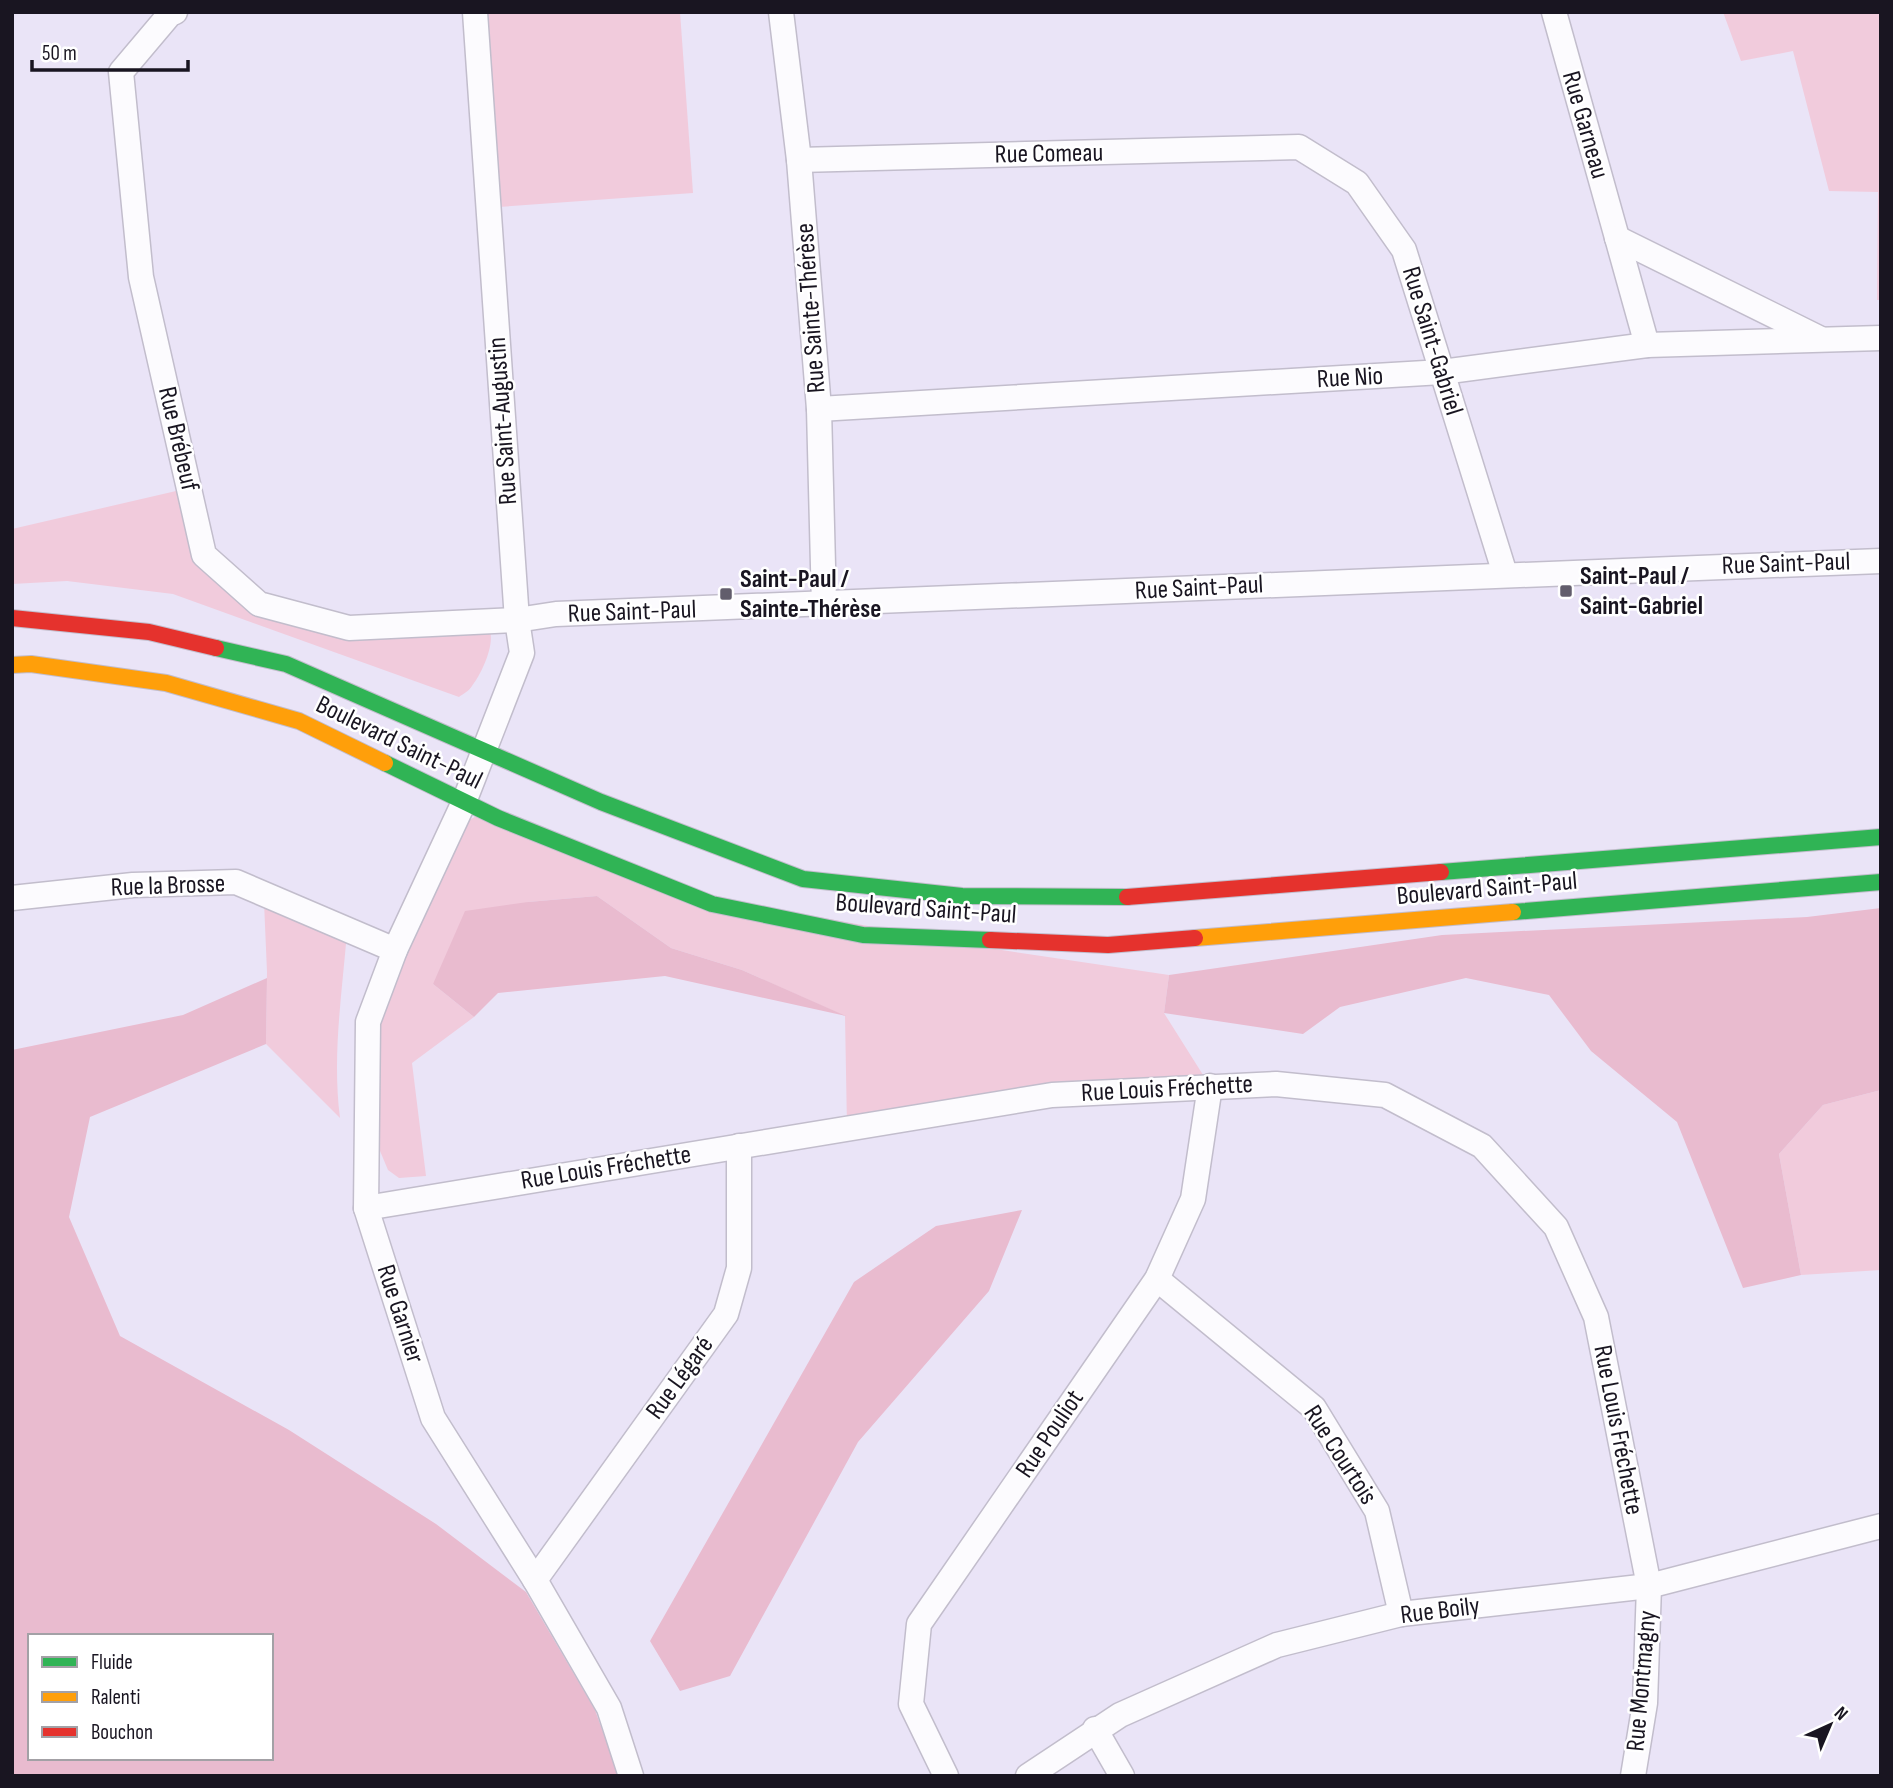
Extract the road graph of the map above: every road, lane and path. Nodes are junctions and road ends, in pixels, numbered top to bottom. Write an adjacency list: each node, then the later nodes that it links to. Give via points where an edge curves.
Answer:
1 (175, 12): 17 (street, Rue Brébeuf, via 121,72 141,277 204,555 260,604 349,628)
2 (475, 12): 17 (street, Rue Saint-Augustin)
3 (781, 12): 6 (street, Rue Sainte-Thérèse)
4 (1554, 12): 7 (street, Rue Garneau)
5 (1299, 147): 6 (street, Rue Comeau); 11 (street, Rue Saint-Gabriel, via 1357,183 1404,250)
6 (799, 160): 12 (street, Rue Sainte-Thérèse)
7 (1617, 238): 9 (street); 10 (street, Rue Garneau)
8 (1881, 338): 9 (street, Rue Nio)
9 (1823, 339): 10 (street, Rue Nio)
10 (1647, 345): 11 (street, Rue Nio)
11 (1442, 372): 12 (street, Rue Nio); 14 (street, Rue Saint-Gabriel)
12 (818, 408): 15 (street, Rue Sainte-Thérèse)
13 (1881, 561): 14 (street, Rue Saint-Paul)
14 (1505, 574): 15 (street, Rue Saint-Paul)
15 (824, 605): 17 (street, Rue Saint-Paul, via 556,614)
16 (12, 618): 19 (main road, Boulevard Saint-Paul, via 149,632 286,664)
17 (517, 620): 19 (street, Rue Saint-Augustin, via 522,653)
18 (12, 665): 20 (main road, Boulevard Saint-Paul, via 166,684 299,721)
19 (484, 752): 20 (street, Rue Saint-Augustin); 21 (main road, Boulevard Saint-Paul, via 803,880 962,896 1113,898)
20 (461, 810): 22 (main road, Boulevard Saint-Paul, via 498,818 712,904 863,935 1108,944); 24 (street, Rue Garnier)
21 (1881, 837)
22 (1881, 882)
23 (12, 898): 24 (street, Rue la Brosse, via 133,885 236,882)
24 (395, 950): 27 (street, Rue Garnier, via 368,1022)
25 (1210, 1087): 26 (street, Rue Louis Fréchette, via 1052,1095); 28 (street, Rue Pouliot, via 1194,1199); 31 (street, Rue Louis Fréchette, via 1276,1084 1385,1095 1482,1146 1556,1227 1596,1317)
26 (739, 1146): 27 (street, Rue Louis Fréchette); 30 (street, Rue Légaré, via 739,1268 726,1314)
27 (366, 1208): 30 (street, Rue Garnier, via 433,1418)
28 (1157, 1279): 32 (street, Rue Courtois, via 1314,1408 1377,1511); 35 (street, Rue Pouliot, via 919,1624 911,1704)
29 (1881, 1526): 31 (street, Rue Boily)
30 (534, 1580): 34 (street, Rue Garnier, via 609,1708)
31 (1649, 1586): 32 (street, Rue Boily); 38 (street, Rue Montmagny, via 1645,1703)
32 (1401, 1614): 33 (street, Rue Boily, via 1277,1645)
33 (1095, 1729): 36 (street, Rue Boily); 37 (street)
34 (631, 1776)
35 (946, 1776)
36 (1028, 1776)
37 (1122, 1776)
38 (1633, 1776)

